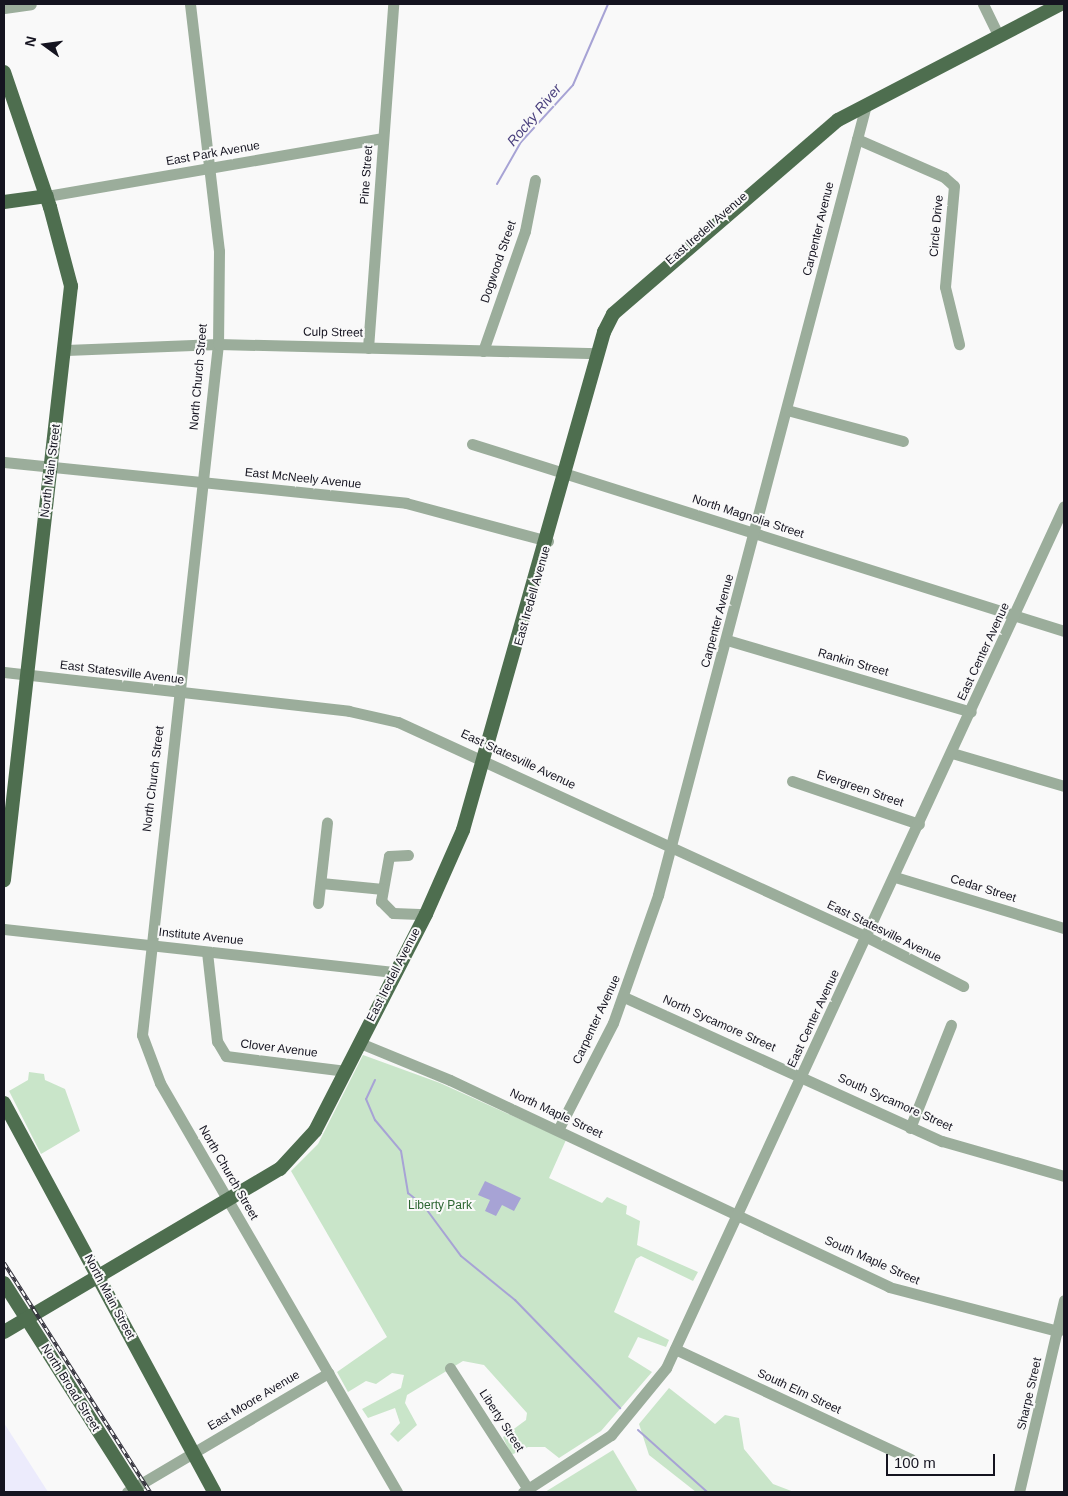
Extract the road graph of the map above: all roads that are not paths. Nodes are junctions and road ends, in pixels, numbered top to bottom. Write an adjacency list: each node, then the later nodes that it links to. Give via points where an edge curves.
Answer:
1 (30, 4): 6 (street)
2 (190, 4): 12 (street, North Church Street)
3 (393, 4): 10 (street, Pine Street)
4 (983, 4): 7 (street)
5 (1061, 4): 7 (main road, East Iredell Avenue)
6 (4, 8)
7 (998, 35): 9 (main road, East Iredell Avenue)
8 (4, 72): 14 (main road, North Main Street)
9 (866, 104): 11 (street, Carpenter Avenue); 21 (main road, East Iredell Avenue, via 806,144 628,298 613,314)
10 (383, 138): 12 (street, East Park Avenue); 18 (street, Pine Street)
11 (857, 139): 17 (street, Circle Drive, via 944,177 954,186 945,286 948,311); 22 (street, Carpenter Avenue)
12 (210, 168): 14 (street, East Park Avenue); 16 (street, North Church Street, via 219,251)
13 (535, 180): 20 (street, Dogwood Street, via 525,231)
14 (47, 196): 15 (main road); 19 (main road, North Main Street, via 72,286)
15 (4, 202)
16 (218, 344): 18 (street, Culp Street); 19 (street, Culp Street); 28 (street, North Church Street)
17 (959, 344)
18 (368, 348): 20 (street, Culp Street)
19 (66, 350): 26 (main road, North Main Street)
20 (483, 351): 21 (street, Culp Street)
21 (598, 353): 27 (main road, East Iredell Avenue)
22 (787, 410): 23 (street); 30 (street, Carpenter Avenue)
23 (903, 441)
24 (472, 444): 27 (street, North Magnolia Street)
25 (4, 462): 26 (street, East McNeely Avenue)
26 (52, 466): 28 (street, East McNeely Avenue); 36 (main road, North Main Street)
27 (566, 473): 30 (street, North Magnolia Street); 31 (main road, East Iredell Avenue)
28 (203, 482): 31 (street, East McNeely Avenue, via 406,503); 37 (street, North Church Street)
29 (1064, 506): 32 (street, East Center Avenue)
30 (755, 534): 32 (street, North Magnolia Street); 34 (street, Carpenter Avenue)
31 (548, 542): 40 (main road, East Iredell Avenue)
32 (1016, 616): 33 (street, North Magnolia Street); 38 (street, East Center Avenue)
33 (1064, 631)
34 (727, 640): 38 (street, Rankin Street); 45 (street, Carpenter Avenue)
35 (4, 672): 36 (street, East Statesville Avenue)
36 (27, 675): 37 (street, East Statesville Avenue); 48 (main road, North Main Street)
37 (178, 693): 40 (street, East Statesville Avenue, via 380,716); 56 (street, North Church Street)
38 (971, 712): 39 (street, East Center Avenue)
39 (952, 753): 42 (street); 44 (street, East Center Avenue)
40 (486, 759): 45 (street, East Statesville Avenue); 52 (main road, East Iredell Avenue, via 450,864)
41 (792, 781): 44 (street, Evergreen Street)
42 (1064, 786)
43 (327, 823): 49 (street)
44 (919, 824): 47 (street, East Center Avenue)
45 (671, 850): 55 (street, East Statesville Avenue); 60 (street, Carpenter Avenue)
46 (408, 855): 50 (street, via 389,856)
47 (895, 877): 53 (street, Cedar Street); 55 (street, East Center Avenue)
48 (4, 880)
49 (321, 882): 50 (street); 51 (street)
50 (383, 889): 52 (street, via 385,909)
51 (318, 903)
52 (426, 914): 58 (main road, East Iredell Avenue)
53 (1064, 928)
54 (4, 929): 56 (street, Institute Avenue)
55 (867, 937): 59 (street, East Statesville Avenue); 64 (street, East Center Avenue)
56 (148, 945): 57 (street, Institute Avenue); 69 (street, North Church Street, via 140,1023 146,1053)
57 (207, 952): 58 (street, Institute Avenue); 63 (street, Clover Avenue, via 217,1041 226,1056)
58 (396, 972): 62 (main road, East Iredell Avenue)
59 (962, 986)
60 (624, 997): 64 (street, North Sycamore Street); 67 (street, Carpenter Avenue)
61 (951, 1025): 66 (street)
62 (360, 1043): 63 (main road, East Iredell Avenue); 67 (street, North Maple Street)
63 (346, 1071): 69 (main road, East Iredell Avenue, via 304,1147 280,1169)
64 (803, 1076): 66 (street, South Sycamore Street); 70 (street, East Center Avenue)
65 (4, 1103): 71 (main road, North Main Street)
66 (910, 1128): 68 (street, South Sycamore Street)
67 (558, 1130): 70 (street, North Maple Street)
68 (1064, 1176)
69 (227, 1198): 71 (main road, East Iredell Avenue); 79 (street, North Church Street)
70 (739, 1214): 75 (street, South Maple Street, via 888,1287); 77 (street, East Center Avenue)
71 (97, 1274): 74 (main road, East Iredell Avenue); 80 (main road, North Main Street)
72 (4, 1283): 74 (main road, North Broad Street)
73 (1064, 1300): 75 (street, Sharpe Street)
74 (26, 1317): 76 (main road, East Iredell Avenue); 82 (main road, North Broad Street)
75 (1058, 1331): 86 (street, Sharpe Street)
76 (4, 1332)
77 (675, 1349): 81 (street, South Elm Street); 83 (street, East Center Avenue, via 653,1387 612,1435)
78 (450, 1368): 83 (street, Liberty Street)
79 (328, 1373): 80 (street, East Moore Avenue); 85 (street, North Church Street)
80 (193, 1453): 82 (street, East Moore Avenue); 84 (main road, North Main Street)
81 (911, 1459)
82 (132, 1491)
83 (525, 1491)
84 (214, 1492)
85 (397, 1492)
86 (1019, 1492)

